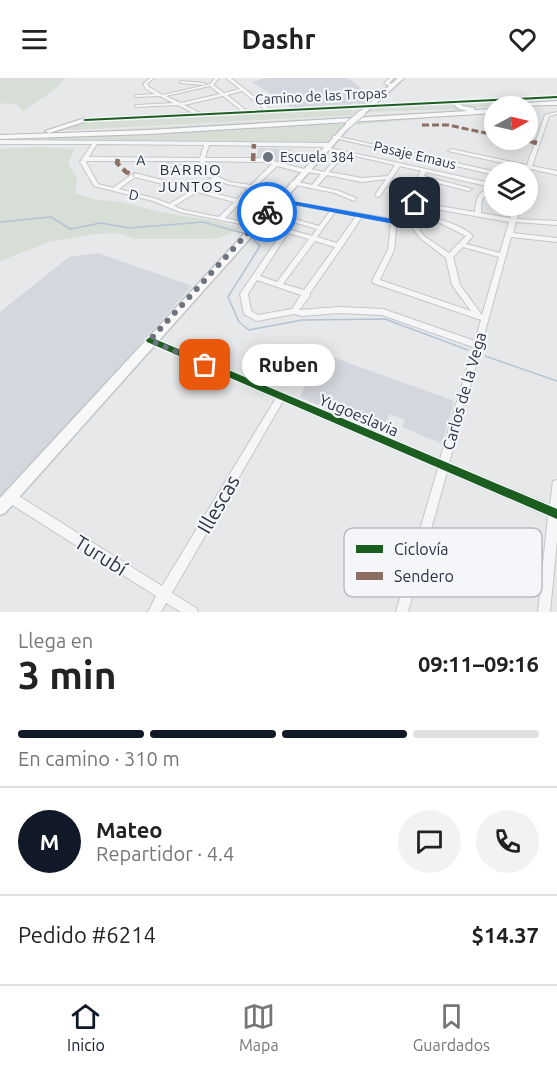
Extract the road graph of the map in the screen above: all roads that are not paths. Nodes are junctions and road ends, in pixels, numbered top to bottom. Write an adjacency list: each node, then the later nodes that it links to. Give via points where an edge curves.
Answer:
1 (152, 78): 13 (street, via 145,86)
2 (217, 78): 7 (street)
3 (228, 78): 10 (street)
4 (392, 78): 8 (street, via 386,84)
5 (401, 78): 8 (main road)
6 (182, 80): 7 (street); 9 (street)
7 (212, 85): 9 (street); 12 (street)
8 (392, 86): 22 (main road)
9 (190, 90): 13 (street); 15 (street)
10 (243, 90): 12 (street); 25 (street)
11 (555, 91): 16 (street)
12 (223, 94): 15 (street); 27 (street)
13 (164, 95): 14 (street); 19 (street)
14 (137, 96)
15 (201, 99): 19 (street)
16 (556, 101): 17 (street, Camino de las Tropas); 18 (highway); 21 (highway)
17 (455, 103): 22 (street, Camino de las Tropas); 23 (highway)
18 (538, 103)
19 (179, 104): 20 (street); 30 (street)
20 (137, 106)
21 (538, 106)
22 (368, 107): 25 (street, Camino de las Tropas); 32 (main road, bridge)
23 (472, 109): 24 (highway); 34 (highway)
24 (484, 110)
25 (271, 112): 27 (street, Camino de las Tropas)
26 (484, 112): 37 (highway)
27 (247, 113): 30 (street, Camino de las Tropas)
28 (484, 113): 32 (highway, via 423,122)
29 (557, 113): 53 (street, via 548,114)
30 (201, 115): 31 (street, Camino de las Tropas)
31 (86, 120): 34 (highway)
32 (348, 125): 35 (main road)
33 (0, 132): 34 (highway)
34 (35, 132)
35 (335, 136): 43 (street, Pasaje Emaus); 44 (main road)
36 (0, 137): 37 (highway)
37 (26, 137): 39 (highway, via 44,138)
38 (0, 142): 39 (street)
39 (45, 143): 40 (street)
40 (95, 143): 41 (street); 49 (street)
41 (160, 143): 42 (street); 50 (street)
42 (207, 144): 44 (street); 51 (street)
43 (369, 144): 45 (street, Pasaje Emaus); 48 (street)
44 (326, 146): 47 (street); 58 (main road)
45 (397, 151): 54 (street); 59 (street, Pasaje Emaus)
46 (451, 151): 52 (street)
47 (344, 153): 48 (street); 63 (street)
48 (360, 156): 54 (street)
49 (84, 159): 50 (street, A); 74 (street, D, via 94,184)
50 (150, 160): 51 (street, A); 57 (street)
51 (202, 160): 55 (street, A, via 262,160); 62 (street)
52 (496, 162)
53 (531, 162)
54 (390, 163): 56 (street)
55 (276, 164): 58 (street, A); 71 (street)
56 (398, 165): 64 (street); 65 (street)
57 (183, 168): 62 (street); 68 (street)
58 (305, 170): 63 (street, A); 69 (main road)
59 (484, 171)
60 (538, 171): 61 (street)
61 (557, 173)
62 (207, 174): 67 (street)
63 (326, 174): 66 (street, A); 72 (street)
64 (422, 174): 70 (street); 73 (street); 83 (street)
65 (390, 177): 66 (street, A); 79 (street)
66 (348, 178): 76 (street)
67 (216, 179): 71 (street); 75 (street)
68 (169, 182): 74 (street, via 134,174); 75 (street)
69 (293, 183): 72 (street); 81 (main road)
70 (484, 184)
71 (252, 187): 77 (street)
72 (313, 187): 76 (street)
73 (469, 189)
74 (114, 190): 84 (street, D)
75 (195, 191): 82 (street); 84 (street)
76 (337, 192): 80 (street)
77 (246, 193): 81 (street); 82 (street)
78 (484, 194): 88 (street)
79 (378, 195)
80 (354, 199)
81 (277, 200): 85 (street); 87 (main road)
82 (238, 201): 91 (street)
83 (406, 202): 86 (street); 88 (street)
84 (170, 206): 91 (street, D)
85 (334, 210): 89 (street); 96 (street)
86 (403, 212): 93 (street); 101 (street, via 467,233 470,236); 104 (street, via 420,235)
87 (266, 213): 95 (main road); 96 (street)
88 (478, 214): 92 (street)
89 (360, 215): 93 (street); 102 (street)
90 (515, 216): 92 (street, Carlos de la Vega)
91 (220, 219): 95 (street, D)
92 (514, 220): 94 (street); 98 (street, Carlos de la Vega)
93 (394, 221): 109 (street, via 391,250 376,282)
94 (557, 223)
95 (254, 226): 97 (street, D); 110 (main road)
96 (320, 228): 99 (street)
97 (287, 230): 99 (street, D); 105 (street)
98 (510, 235): 100 (street); 103 (street, Carlos de la Vega)
99 (313, 238): 102 (street, D); 106 (street)
100 (557, 240)
101 (463, 245): 103 (street); 104 (street)
102 (340, 246): 107 (street)
103 (503, 256): 109 (street, Carlos de la Vega)
104 (449, 257): 109 (street, via 456,285)
105 (255, 277): 106 (street); 108 (street, via 243,297 249,314 265,319)
106 (279, 284): 107 (street)
107 (307, 294): 108 (street)
108 (294, 311): 111 (street, via 383,312)
109 (482, 318): 111 (street, Carlos de la Vega)
110 (150, 340): 112 (street, Yugoeslavia); 115 (main road)
111 (477, 345): 113 (street, Carlos de la Vega)
112 (281, 397): 113 (street, Yugoeslavia); 119 (street, Illescas)
113 (444, 465): 117 (street, Yugoeslavia); 118 (street, Carlos de la Vega)
114 (557, 485): 117 (street)
115 (10, 497): 116 (main road); 119 (street, Turubí)
116 (0, 508)
117 (556, 514): 124 (street)
118 (426, 528)
119 (164, 595): 121 (street, Illescas); 122 (street, Turubí)
120 (406, 597): 123 (street, Carlos de la Vega)
121 (154, 612)
122 (192, 612)
123 (402, 612)
124 (544, 612)

